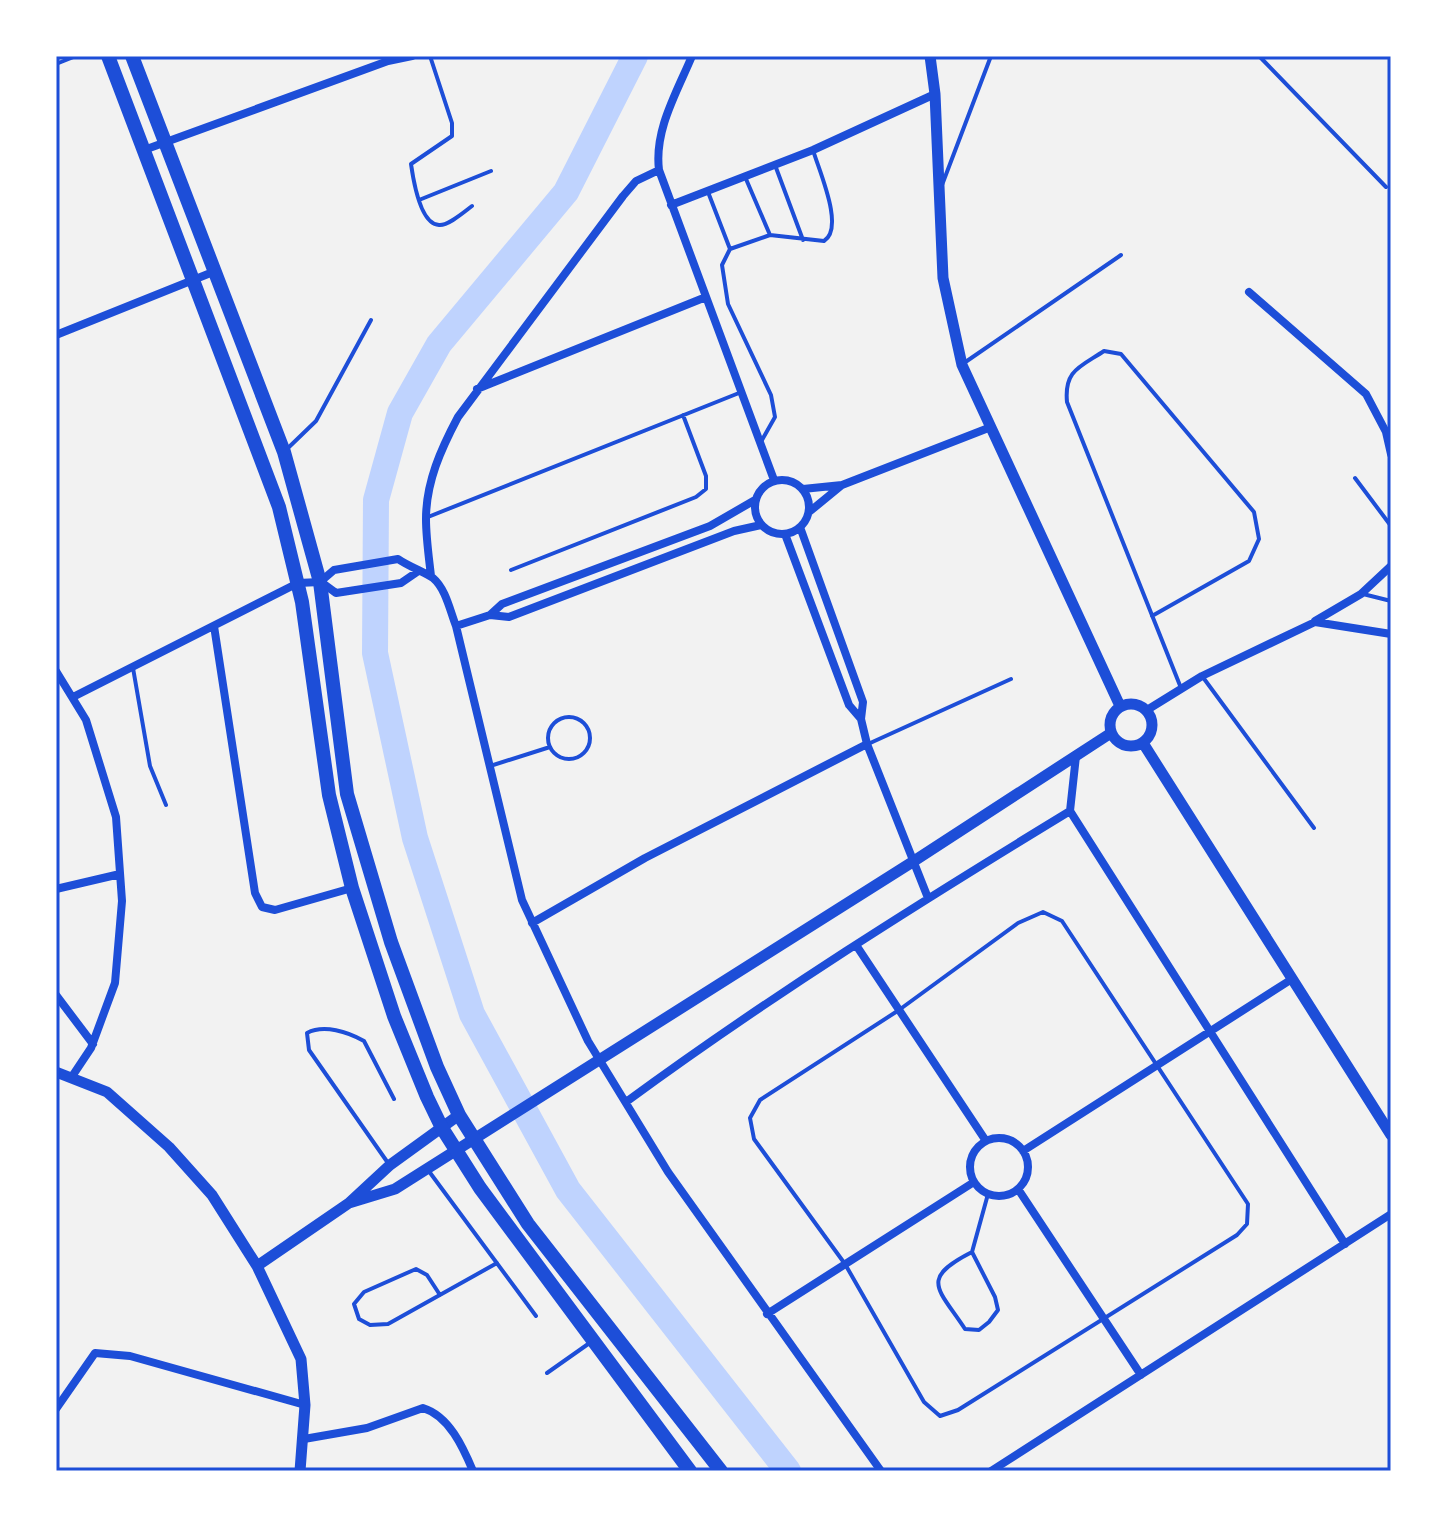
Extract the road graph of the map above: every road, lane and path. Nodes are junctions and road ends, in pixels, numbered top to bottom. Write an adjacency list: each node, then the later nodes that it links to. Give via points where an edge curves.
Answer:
1 (76, 56): 11 (lane)
2 (108, 56): 14 (highway)
3 (132, 56): 13 (highway)
4 (412, 56): 10 (street)
5 (430, 56): 23 (lane, via 452,136 411,164)
6 (692, 56): 17 (street, via 662,130)
7 (930, 56): 12 (street)
8 (991, 56): 22 (lane)
9 (1259, 56): 20 (lane)
10 (388, 58): 13 (street)
11 (56, 64)
12 (935, 94): 15 (street); 22 (street)
13 (165, 143): 14 (street); 30 (highway)
14 (144, 150): 31 (highway)
15 (813, 150): 16 (street); 27 (lane, via 834,230 824,241)
16 (775, 165): 19 (street); 27 (lane)
17 (659, 170): 24 (street); 37 (street, via 629,188)
18 (491, 171): 23 (lane)
19 (745, 177): 21 (street); 26 (lane)
20 (1386, 187)
21 (708, 191): 24 (street); 28 (lane)
22 (939, 195): 36 (street, via 943,278)
23 (419, 200): 25 (lane, via 428,219 442,226)
24 (671, 205): 33 (street)
25 (472, 206)
26 (770, 235): 27 (lane); 28 (lane)
27 (803, 240)
28 (730, 249): 41 (lane, via 722,265 728,304 771,395 775,417)
29 (1121, 255): 36 (lane)
30 (213, 272): 31 (street); 42 (highway)
31 (193, 282): 35 (street); 60 (highway, via 279,507)
32 (1249, 292): 43 (street, via 1366,394)
33 (706, 297): 37 (street); 38 (street)
34 (371, 320): 42 (lane, via 316,421)
35 (56, 335)
36 (962, 365): 40 (street)
37 (477, 389): 50 (street, via 442,448)
38 (742, 392): 39 (lane); 41 (street)
39 (683, 415): 50 (lane); 56 (lane, via 706,489)
40 (991, 427): 46 (street); 75 (street)
41 (760, 443): 45 (street)
42 (284, 452): 59 (highway)
43 (1391, 454)
44 (1355, 478): 52 (lane)
45 (774, 480): 47 (street, via 790,480); 48 (street)
46 (842, 485): 47 (street); 49 (street)
47 (803, 489): 49 (street)
48 (755, 500): 51 (street); 63 (street, via 710,526 502,604)
49 (809, 512): 53 (street)
50 (426, 518): 58 (street)
51 (761, 525): 54 (street); 63 (street, via 509,617)
52 (1391, 526)
53 (800, 527): 54 (street); 77 (street, via 863,702)
54 (785, 534): 77 (street, via 849,705)
55 (1391, 566): 61 (street)
56 (511, 570)
57 (417, 572): 58 (street); 59 (street, via 401,583 336,593); 59 (street, via 398,559 334,570)
58 (431, 576): 67 (street)
59 (320, 582): 60 (street); 104 (highway, via 347,794 391,942)
60 (298, 583): 66 (street); 89 (highway, via 329,795)
61 (1361, 594): 62 (lane); 65 (street)
62 (1391, 601)
63 (490, 615): 67 (street)
64 (1152, 616): 64 (lane, via 1067,402 1070,374 1104,351 1121,354 1254,512 1259,539 1249,561); 73 (lane)
65 (1315, 622): 68 (street); 71 (street)
66 (214, 626): 69 (street); 89 (street, via 255,893 262,907 275,910)
67 (456, 626): 83 (street)
68 (1391, 634)
69 (133, 668): 74 (street); 84 (lane, via 150,766)
70 (56, 671): 74 (street)
71 (1202, 676): 73 (street); 86 (lane)
72 (1011, 679): 80 (lane)
73 (1181, 688): 76 (street)
74 (73, 697): 88 (street, via 86,720 116,817)
75 (1120, 706): 76 (street, via 1134,703); 78 (street, via 1112,715)
76 (1147, 710): 79 (street, via 1152,727)
77 (861, 719): 80 (street)
78 (1111, 733): 79 (street, via 1125,745); 82 (street)
79 (1143, 743): 94 (street)
80 (867, 744): 87 (street); 92 (street, via 645,858)
81 (550, 747): 81 (lane, via 562,758 578,758 589,747 589,730 577,719 561,719 549,731); 83 (lane)
82 (1076, 756): 85 (street); 87 (street)
83 (488, 767): 92 (street)
84 (166, 805)
85 (1070, 811): 91 (street); 97 (street)
86 (1314, 828)
87 (914, 861): 91 (street); 110 (street)
88 (120, 874): 90 (street); 98 (street, via 115,983)
89 (352, 888): 105 (highway, via 394,1016)
90 (56, 889)
91 (928, 898): 93 (street)
92 (532, 923): 103 (street, via 588,1041)
93 (856, 945): 96 (street); 103 (street)
94 (1292, 979): 97 (street); 106 (street)
95 (56, 995): 98 (street)
96 (899, 1010): 99 (lane, via 1018,923 1043,912 1062,921); 107 (street); 119 (lane, via 760,1100 750,1118 754,1139)
97 (1210, 1031): 99 (street); 116 (street)
98 (93, 1044): 101 (street)
99 (1156, 1066): 108 (street); 124 (lane, via 1248,1204 1247,1224)
100 (56, 1072): 101 (street)
101 (71, 1078): 120 (street, via 107,1092 169,1147 212,1195)
102 (394, 1099): 109 (lane, via 364,1041 338,1031 316,1028 307,1033 309,1050)
103 (626, 1102): 122 (street)
104 (459, 1115): 105 (street); 134 (highway, via 528,1224)
105 (442, 1128): 109 (street); 125 (highway)
106 (1391, 1135)
107 (986, 1141): 108 (street, via 1009,1140); 111 (street, via 972,1156)
108 (1023, 1151): 112 (street, via 1028,1169)
109 (390, 1165): 114 (street)
110 (427, 1168): 114 (street, via 395,1189); 118 (lane)
111 (974, 1182): 113 (street); 119 (street)
112 (1018, 1189): 113 (street); 124 (street)
113 (988, 1194): 117 (lane)
114 (349, 1203): 120 (street)
115 (1391, 1214): 116 (street)
116 (1345, 1244): 127 (street)
117 (972, 1252): 117 (lane, via 998,1310 979,1330 965,1329 938,1288 946,1265)
118 (497, 1263): 121 (lane); 123 (lane)
119 (845, 1264): 122 (street); 124 (lane, via 924,1402 940,1416)
120 (257, 1266): 128 (street, via 301,1359)
121 (440, 1295): 121 (lane, via 388,1324 370,1325 359,1319 354,1304 364,1292 416,1269 427,1275)
122 (767, 1314): 135 (street)
123 (536, 1316)
124 (1105, 1320): 127 (street)
125 (593, 1341): 126 (lane); 133 (highway)
126 (547, 1373)
127 (1141, 1375): 136 (street)
128 (305, 1405): 129 (street, via 130,1356 95,1353); 130 (street)
129 (56, 1409)
130 (304, 1439): 131 (street, via 367,1428 423,1408 444,1422); 132 (street)
131 (470, 1470)
132 (300, 1471)
133 (690, 1471)
134 (721, 1471)
135 (881, 1471)
136 (991, 1471)

